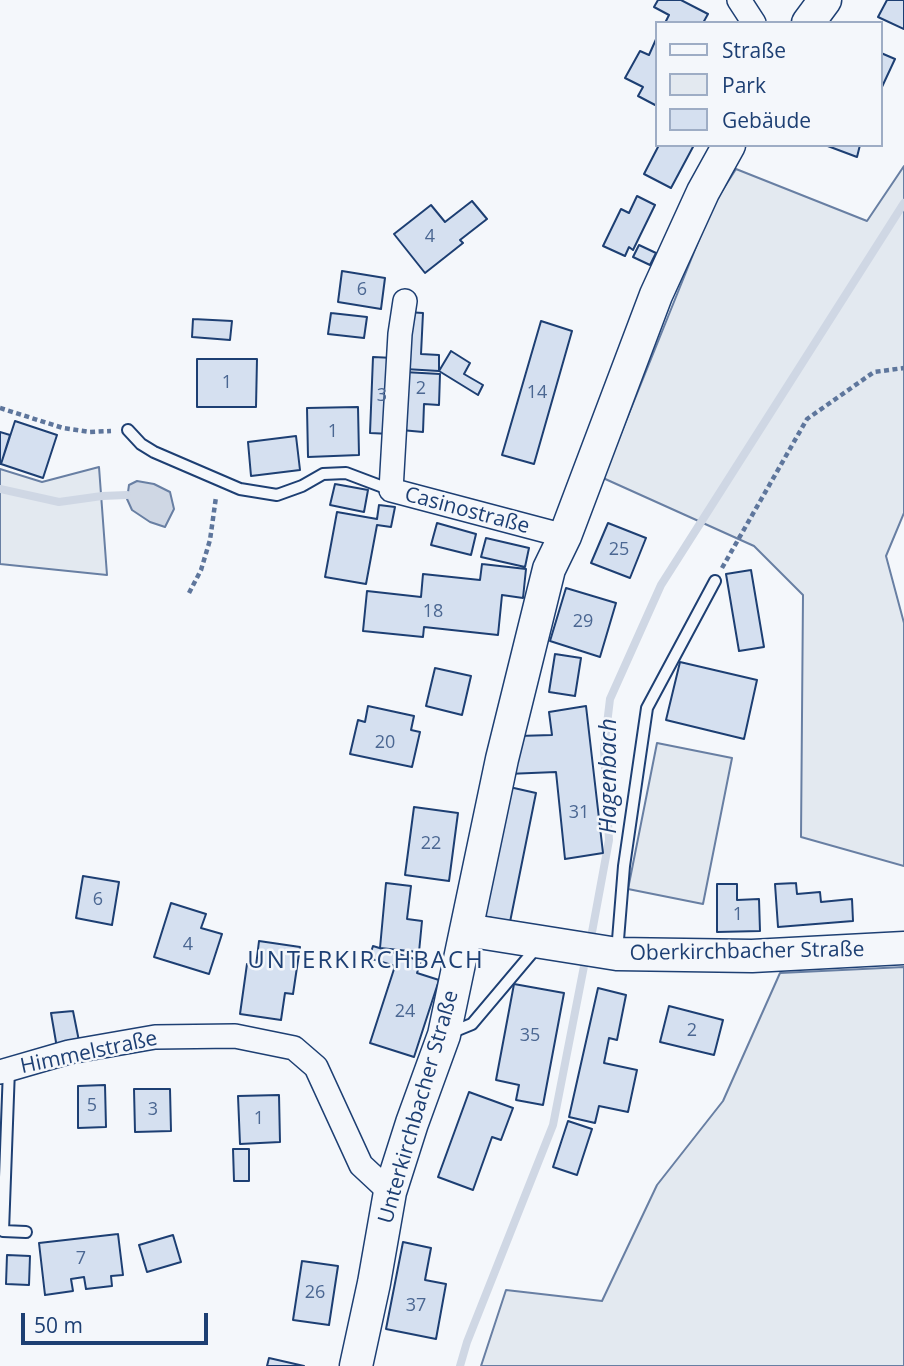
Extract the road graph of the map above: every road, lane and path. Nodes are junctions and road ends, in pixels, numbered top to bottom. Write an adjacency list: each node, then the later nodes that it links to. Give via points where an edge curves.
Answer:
1 (739, 0): 3 (street)
2 (825, 0): 4 (street)
3 (753, 21)
4 (809, 21)
5 (728, 147): 12 (street, Unterkirchbacher Straße, via 656,295)
6 (405, 302): 11 (street, Casinostraße)
7 (904, 369): 13 (path, via 874,372 807,419)
8 (0, 408): 9 (path, via 63,428 90,432)
9 (128, 429): 10 (lane, via 154,452)
10 (216, 479): 11 (lane, via 240,489 277,495 323,474 346,473); 14 (path, via 210,540)
11 (391, 490): 12 (street, Casinostraße)
12 (565, 536): 15 (street, Unterkirchbacher Straße, via 550,569 522,678)
13 (715, 581): 18 (lane, via 647,708 624,866)
14 (189, 593)
15 (466, 930): 16 (street, Oberkirchbacher Straße); 19 (street, Unterkirchbacher Straße)
16 (541, 942): 18 (street, Oberkirchbacher Straße); 19 (lane, via 472,1024)
17 (904, 948): 18 (street, Oberkirchbacher Straße, via 752,956)
18 (617, 954)
19 (444, 1035): 21 (street, Unterkirchbacher Straße)
20 (5, 1071): 21 (street, Himmelstraße, via 69,1052 155,1037 235,1036 294,1048 316,1067 361,1165); 22 (lane, via 3,1231)
21 (390, 1192): 23 (street, Unterkirchbacher Straße)
22 (26, 1232)
23 (356, 1366)

